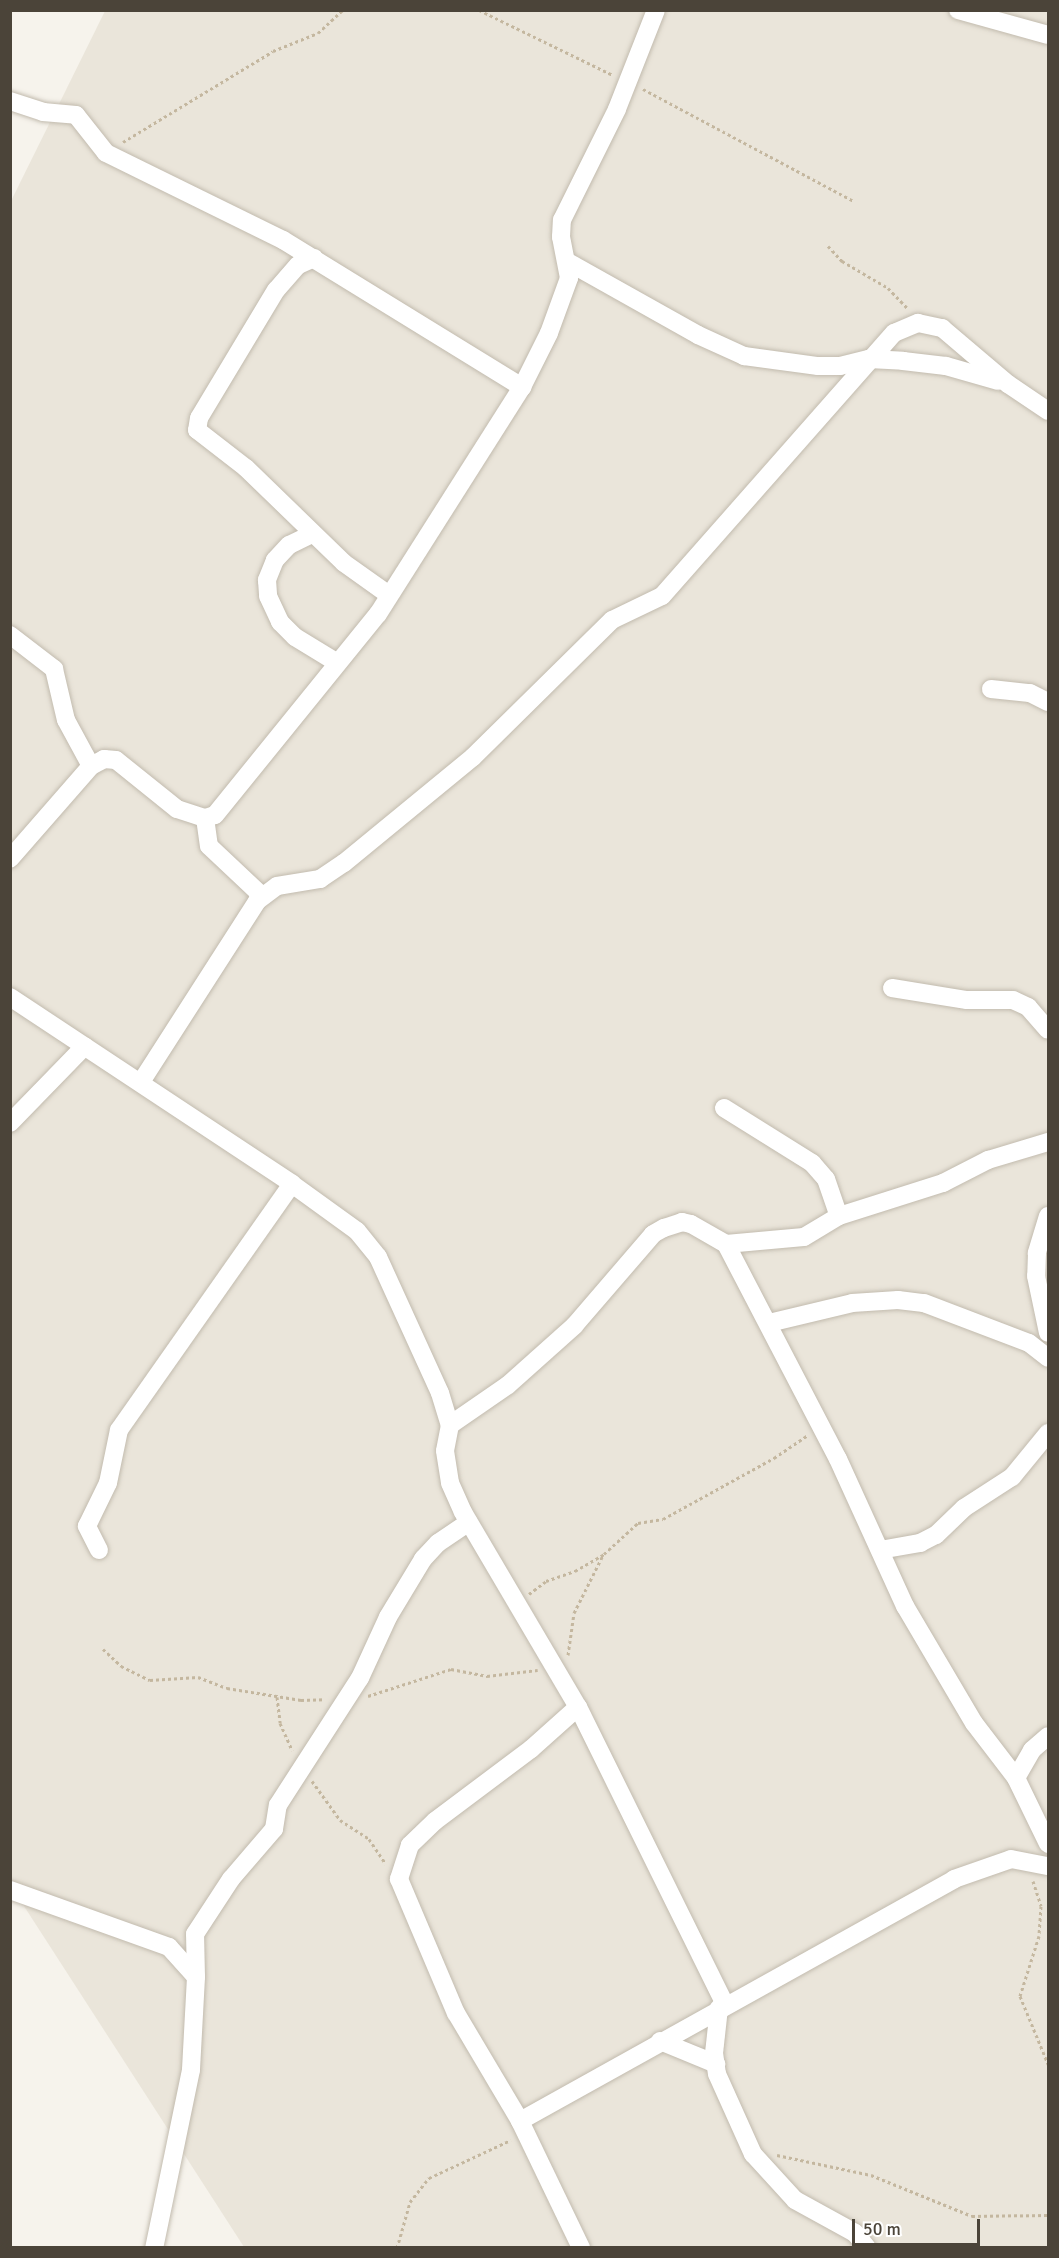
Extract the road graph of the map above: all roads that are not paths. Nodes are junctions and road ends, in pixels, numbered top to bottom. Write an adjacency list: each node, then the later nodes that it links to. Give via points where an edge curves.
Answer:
1 (656, 10): 6 (street, via 628,82 562,220 561,237)
2 (958, 10): 3 (street)
3 (1048, 35)
4 (10, 100): 5 (street, via 43,112 76,115 106,153 225,209)
5 (314, 258): 9 (street); 11 (street, via 298,265 276,290 196,425 199,434 246,468)
6 (568, 262): 7 (street, via 698,335 744,356 840,366); 9 (street, via 565,291)
7 (869, 358): 8 (street, via 946,366); 8 (street, via 894,333 918,323 942,328); 20 (street, via 662,596 612,620 473,756 344,863 320,879 277,886)
8 (1008, 384): 10 (street)
9 (522, 387): 12 (street)
10 (1048, 411)
11 (312, 534): 12 (street); 14 (street, via 289,545 275,560 267,580 268,596 280,622 295,638)
12 (389, 595): 14 (street)
13 (10, 635): 17 (street, via 54,669 66,720)
14 (336, 662): 18 (street, via 224,806)
15 (991, 689): 16 (street, via 1030,693)
16 (1048, 702)
17 (91, 766): 18 (street, via 104,759 116,760 177,809); 19 (street)
18 (205, 818): 20 (street, via 208,846)
19 (10, 860)
20 (262, 896): 25 (street)
21 (892, 988): 23 (street, via 967,1000 1012,1000 1028,1007)
22 (10, 997): 24 (street)
23 (1048, 1030)
24 (85, 1046): 25 (street); 27 (street)
25 (141, 1082): 29 (street)
26 (724, 1108): 30 (street, via 812,1162 826,1179)
27 (10, 1123)
28 (1048, 1142): 30 (street, via 988,1160 943,1183)
29 (292, 1184): 36 (street, via 357,1232 378,1257 425,1354); 39 (street, via 168,1366 119,1430 108,1483 87,1526)
30 (839, 1216): 32 (street, via 810,1236)
31 (1048, 1216): 34 (street, via 1037,1253 1036,1276)
32 (726, 1244): 33 (street); 36 (street, via 682,1222 653,1234 574,1326 508,1385)
33 (769, 1323): 35 (street, via 852,1303 898,1299 924,1303 1029,1343); 40 (street)
34 (1048, 1333)
35 (1048, 1358)
36 (450, 1425): 38 (street, via 445,1451 450,1483)
37 (1048, 1433): 40 (street, via 1012,1477 964,1508 936,1535)
38 (469, 1522): 41 (street); 47 (street, via 438,1543 423,1559 346,1698 278,1805 274,1829 231,1879 195,1934)
39 (99, 1550)
40 (880, 1550): 43 (street, via 904,1606 937,1662 974,1723)
41 (578, 1707): 48 (street); 51 (street, via 410,1845 399,1879 456,2013)
42 (1048, 1736): 43 (street, via 1032,1750)
43 (1016, 1778): 44 (street)
44 (1048, 1844)
45 (1048, 1866): 48 (street, via 1011,1859 954,1879)
46 (10, 1890): 47 (street, via 169,1947)
47 (196, 1977): 52 (street, via 190,2070)
48 (722, 2006): 49 (street); 50 (street)
49 (660, 2041): 50 (street); 51 (street)
50 (716, 2064): 54 (street, via 741,2130 767,2172 795,2200 855,2233)
51 (522, 2127): 53 (street)
52 (154, 2247)
53 (581, 2247)
54 (867, 2247)

